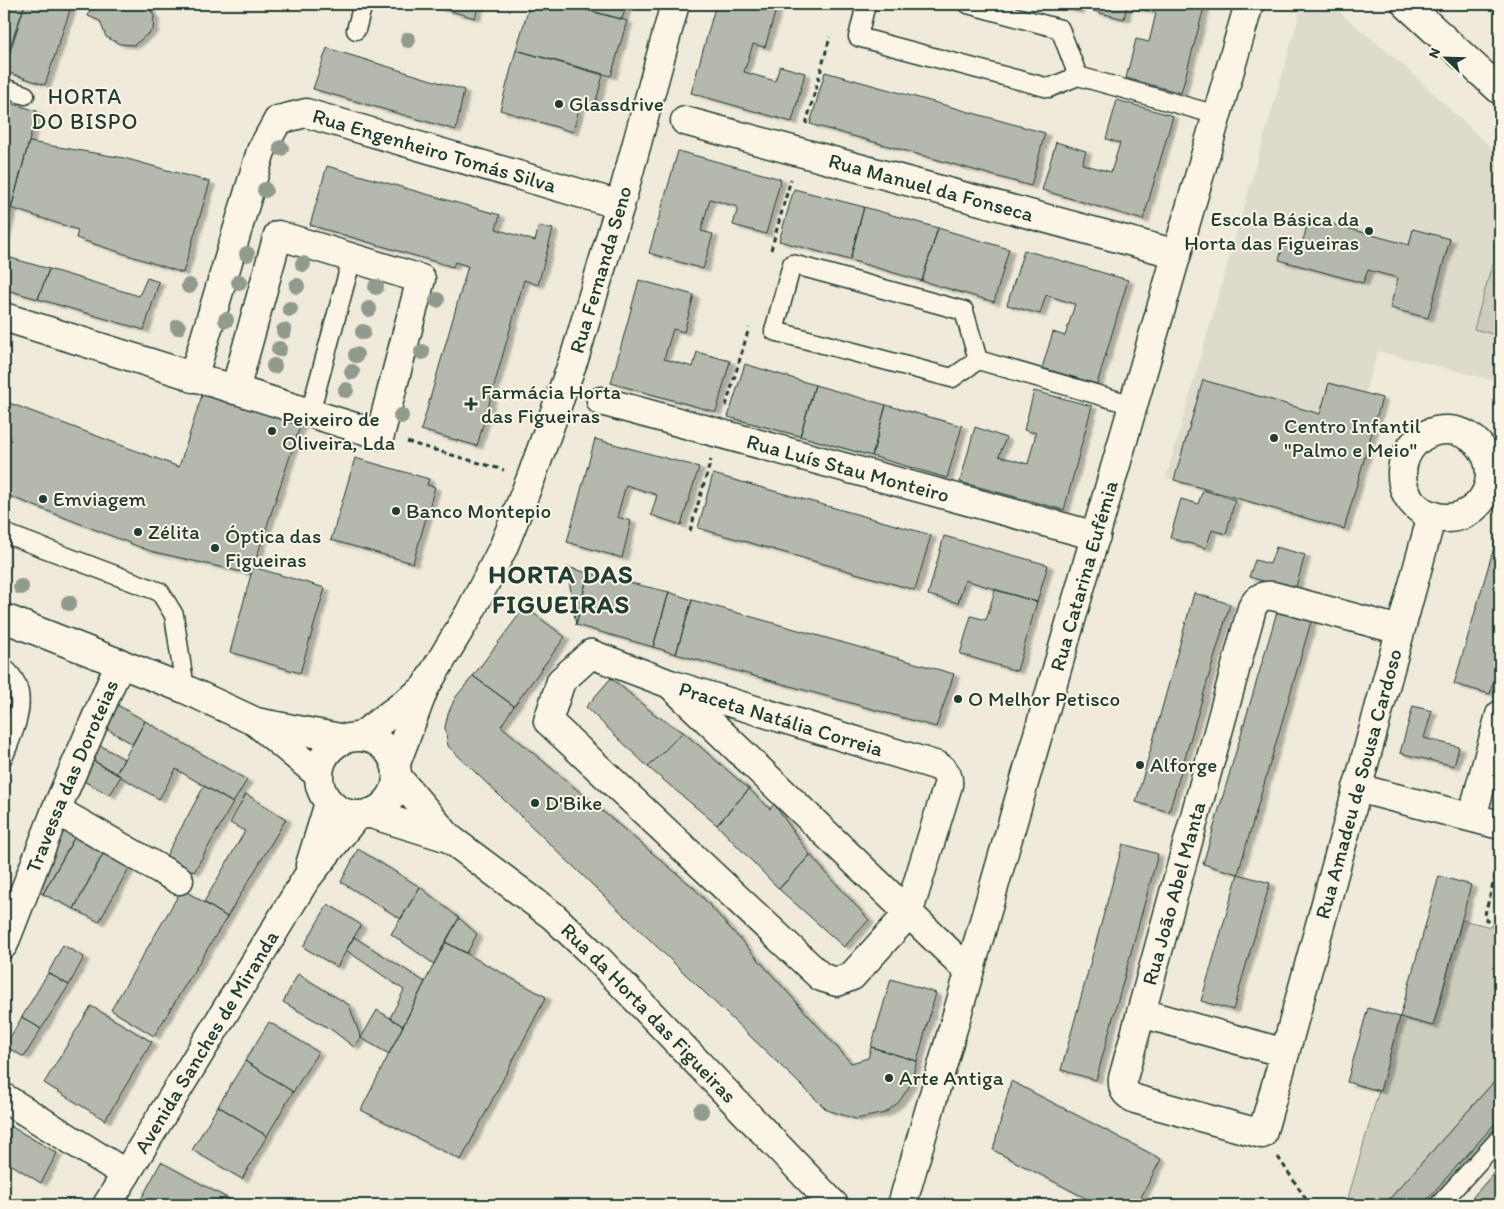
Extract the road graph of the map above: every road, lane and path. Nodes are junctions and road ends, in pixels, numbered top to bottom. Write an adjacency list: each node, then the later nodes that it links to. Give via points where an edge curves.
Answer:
1 (363, 4): 7 (lane)
2 (675, 4): 14 (street, Rua Fernanda Seno)
3 (866, 4): 8 (lane, via 858,37 1049,88)
4 (968, 4): 8 (lane, via 1060,29)
5 (1249, 4): 12 (street, Rua Catarina Eufémia)
6 (1406, 4): 10 (street)
7 (356, 30)
8 (1078, 76): 12 (lane)
9 (4, 88): 11 (lane)
10 (1500, 90)
11 (25, 95)
12 (1217, 115): 15 (street, Rua Catarina Eufémia)
13 (686, 121): 15 (street, Rua Manuel da Fonseca)
14 (620, 205): 19 (street, Rua Engenheiro Tomás Silva, via 306,113 278,120 261,151); 25 (street, Rua Fernanda Seno, via 575,356)
15 (1177, 254): 22 (street, Rua Catarina Eufémia)
16 (352, 258): 20 (street, via 278,235); 23 (lane); 24 (street, via 421,280)
17 (4, 317): 19 (street)
18 (978, 360): 18 (lane, via 964,311 792,264 774,330 952,378); 22 (lane)
19 (193, 378): 20 (street)
20 (235, 390): 23 (street)
21 (602, 401): 28 (street, Rua Luís Stau Monteiro)
22 (1133, 405): 28 (street, Rua Catarina Eufémia)
23 (310, 413): 24 (street)
24 (380, 434): 25 (path)
25 (532, 478): 34 (street, Rua Fernanda Seno, via 503,548 469,614)
26 (1432, 515): 30 (street, Rua Amadeu de Sousa Cardoso)
27 (4, 533): 35 (lane, via 160,592 174,615)
28 (1096, 536): 55 (street, Rua Catarina Eufémia)
29 (4, 618): 31 (street)
30 (1400, 630): 42 (street, Rua Amadeu de Sousa Cardoso); 56 (street, Rua João Abel Manta, via 1273,596 1264,595 1256,600)
31 (120, 663): 35 (street); 44 (street, Travessa das Doroteias)
32 (4, 668): 39 (lane, via 17,685 21,700 16,727)
33 (670, 684): 52 (street, Praceta Natália Correia); 52 (street, Praceta Natália Correia, via 945,770 948,785); 52 (street, via 591,654 561,681 548,722 821,977 837,982 852,976)
34 (424, 688): 38 (street, Rua Fernanda Seno); 40 (street, Rua Fernanda Seno)
35 (185, 689): 37 (street)
36 (1500, 715): 46 (street)
37 (256, 722): 38 (street); 41 (street)
38 (353, 737): 40 (street, via 376,740 388,750); 41 (street, via 332,746 322,759)
39 (4, 756)
40 (397, 771): 45 (street, via 394,794 384,806); 48 (street, Rua da Horta das Figueiras)
41 (318, 774): 43 (street, via 320,789)
42 (1357, 788): 46 (street); 57 (street, Rua Amadeu de Sousa Cardoso)
43 (328, 802): 45 (street, via 341,812); 50 (street, Avenida Sanches de Miranda)
44 (56, 810): 51 (street); 54 (street, Travessa das Doroteias)
45 (364, 815): 48 (street, Rua da Horta das Figueiras); 50 (street, Avenida Sanches de Miranda)
46 (1472, 817): 47 (street)
47 (1500, 825)
48 (449, 838): 63 (street, Rua da Horta das Figueiras, via 553,916)
49 (1500, 858): 53 (path, via 1484,918)
50 (306, 879): 61 (street, Avenida Sanches de Miranda)
51 (179, 880)
52 (908, 914): 55 (street, Praceta Natália Correia)
53 (1500, 930)
54 (4, 944)
55 (969, 972): 64 (street, Rua Catarina Eufémia)
56 (1141, 1013): 57 (street, Rua João Abel Manta); 59 (street, Rua João Abel Manta, via 1123,1078 1122,1087 1127,1094 1135,1099)
57 (1284, 1053): 59 (street)
58 (4, 1098): 61 (street)
59 (1262, 1134): 65 (path)
60 (1500, 1138): 66 (lane)
61 (126, 1174): 62 (street, Avenida Sanches de Miranda)
62 (107, 1205)
63 (834, 1205)
64 (902, 1205)
65 (1310, 1205)
66 (1439, 1205)

